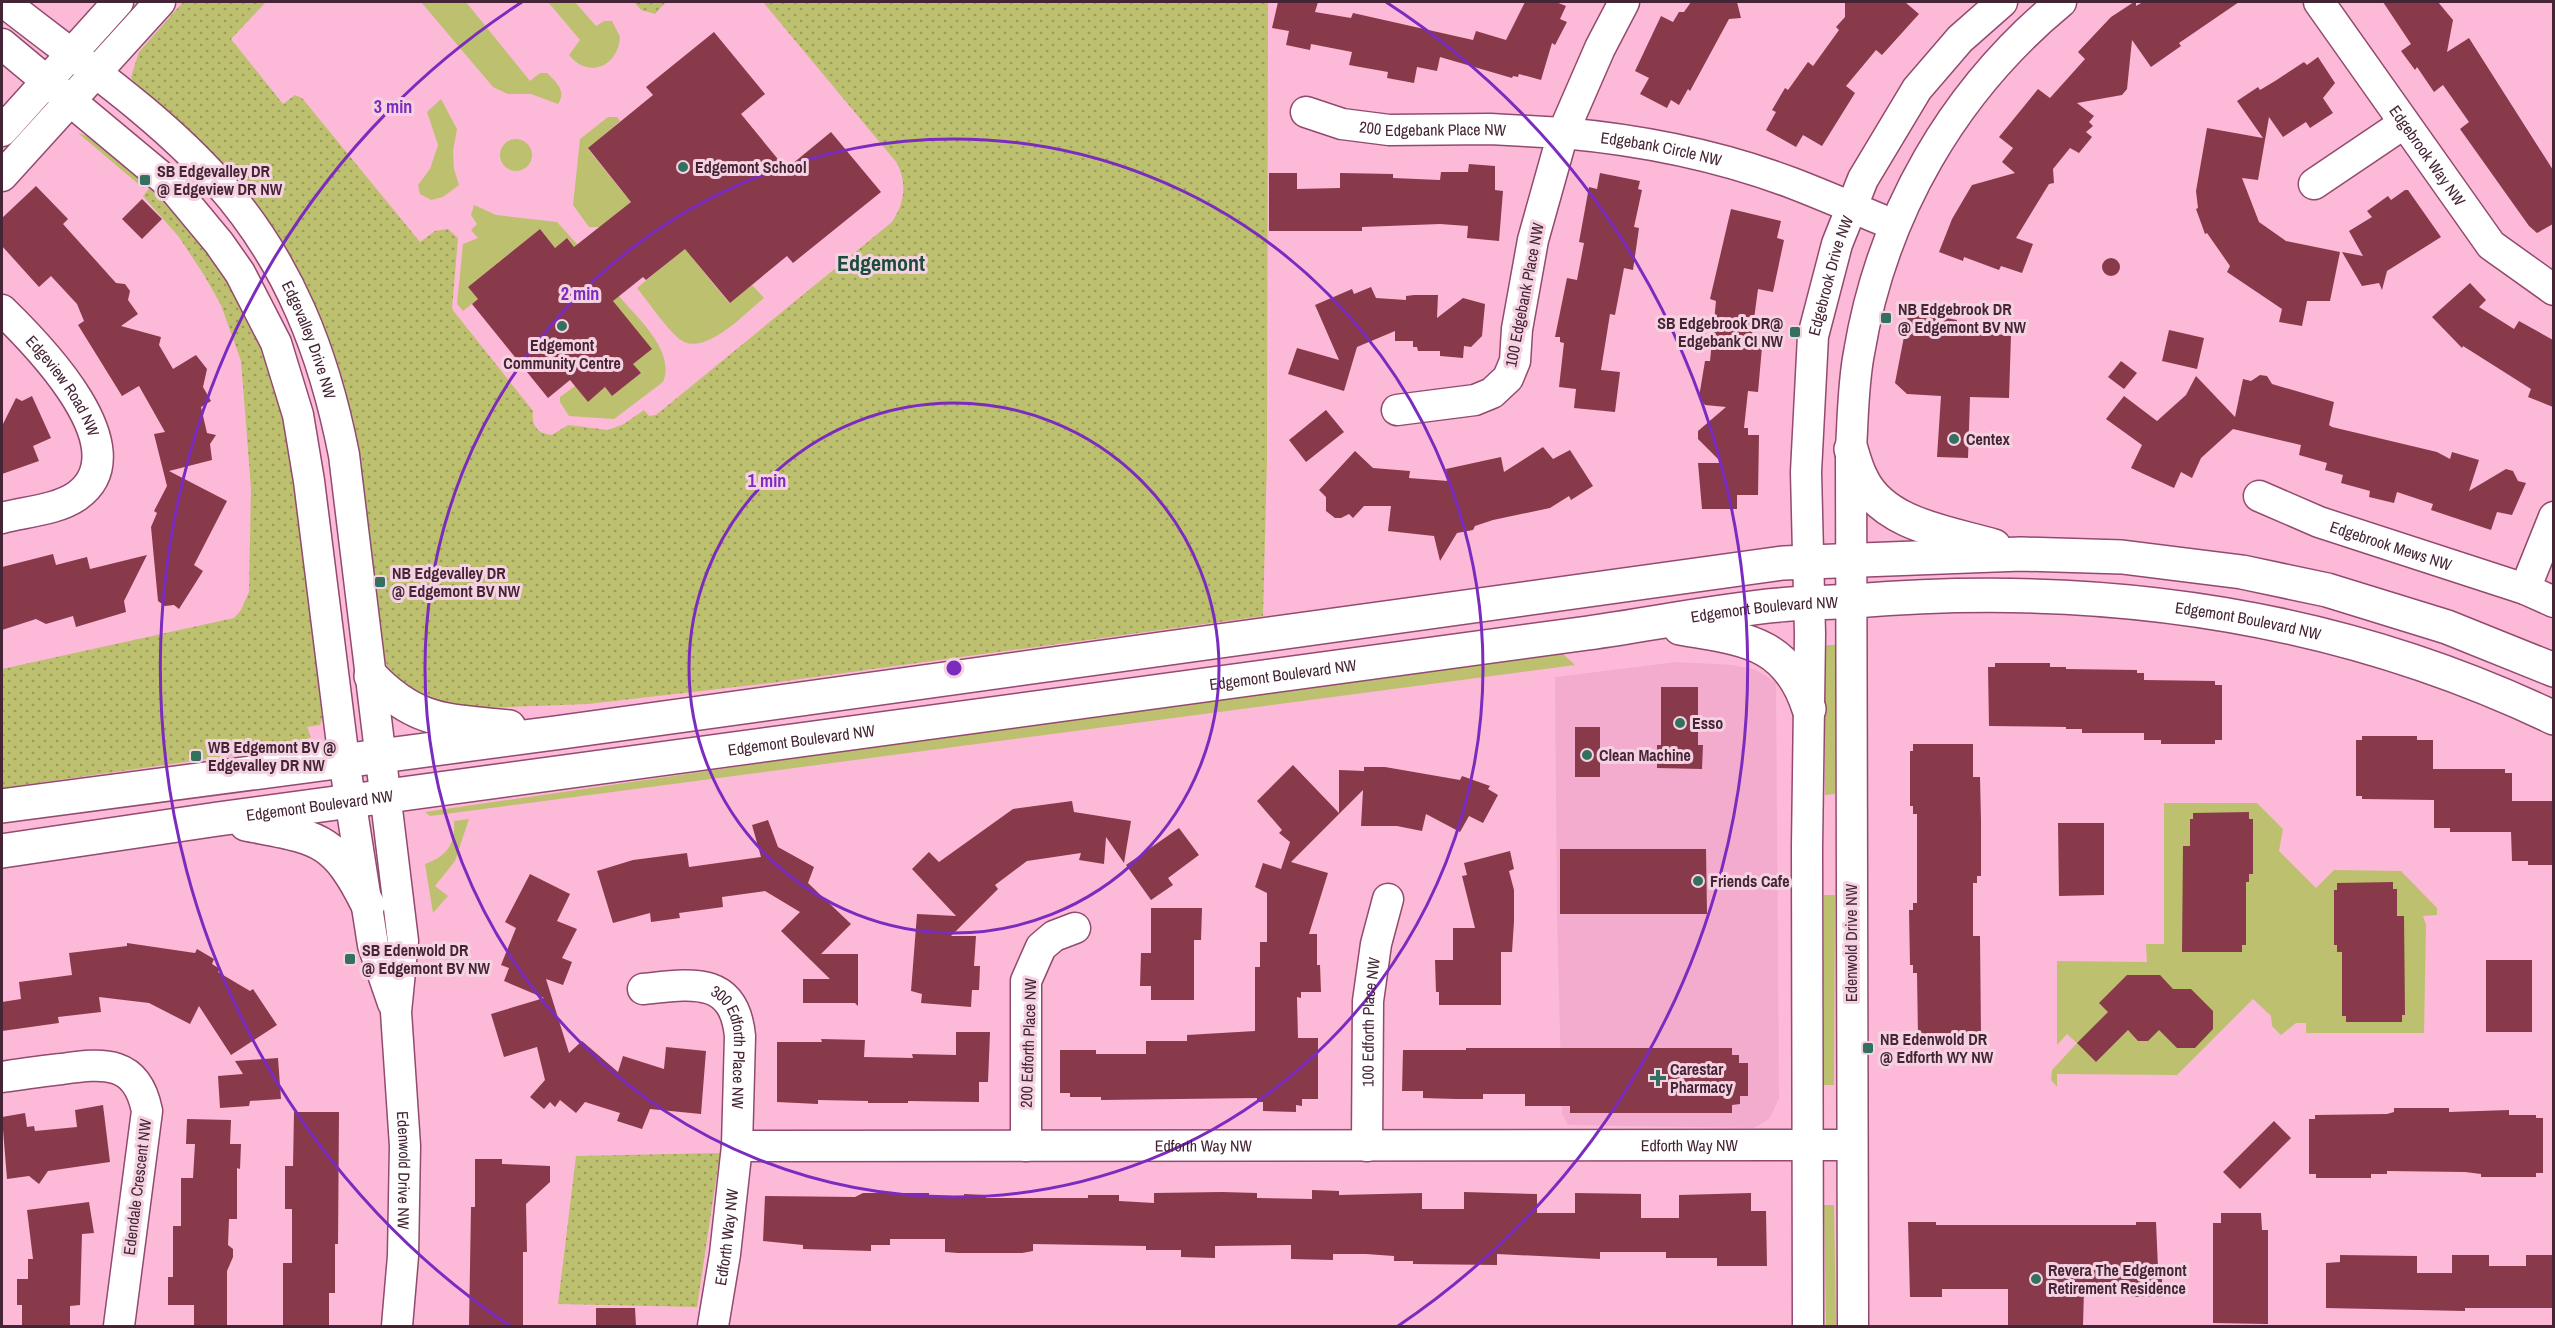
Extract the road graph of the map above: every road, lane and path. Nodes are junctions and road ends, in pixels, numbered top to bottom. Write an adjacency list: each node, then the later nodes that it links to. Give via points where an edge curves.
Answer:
1 (4, 2): 9 (street, Edgevalley Drive NW)
2 (118, 2): 9 (street)
3 (160, 2): 10 (street)
4 (1624, 2): 16 (street)
5 (2002, 2): 19 (street, Edgebrook Drive NW, via 1960,39 1917,89)
6 (2061, 2): 20 (street, via 2025,31 1970,93 1942,134)
7 (2319, 2): 14 (street, Edgebrook Way NW)
8 (2, 44): 11 (street, Edgevalley Drive NW)
9 (70, 54): 10 (street, Edgevalley Drive NW); 11 (street)
10 (95, 74): 12 (street); 37 (street, Edgevalley Drive NW, via 164,130 219,183 252,225 306,319 328,381 344,455)
11 (46, 82): 12 (street, Edgevalley Drive NW); 15 (street)
12 (70, 102): 17 (street); 42 (street, Edgevalley Drive NW, via 170,184 190,207 240,273 276,343 298,415 309,481)
13 (1306, 112): 16 (street, 200 Edgebank Place NW, via 1342,124 1389,130)
14 (2403, 124): 18 (street); 21 (street, Edgebrook Way NW, via 2491,245)
15 (2, 131)
16 (1563, 132): 19 (street, Edgebank Circle NW, via 1648,143 1704,156 1793,183); 23 (street, 100 Edgebank Place NW, via 1533,240 1515,361 1508,378 1492,393 1475,400)
17 (2, 176)
18 (2314, 184)
19 (1850, 208): 20 (street, Edgebank Circle NW); 30 (street, Edgebrook Drive NW, via 1813,336 1806,472)
20 (1894, 225): 24 (street, via 1874,285 1858,355)
21 (2553, 290)
22 (2, 310): 27 (street, Edgeview Road NW, via 56,369 93,431 100,458 95,475 75,498)
23 (1397, 410)
24 (1851, 448): 28 (main road, via 1862,479 1886,509 1917,523); 29 (street)
25 (2259, 496): 31 (street, Edgebrook Mews NW, via 2319,522)
26 (2553, 517): 31 (street)
27 (2, 518)
28 (2021, 554): 29 (main road); 36 (main road, via 2122,557 2242,572 2316,588 2447,627)
29 (1851, 560): 30 (main road); 32 (street, Edenwold Drive NW)
30 (1810, 563): 34 (street, Edgebrook Drive NW); 40 (main road)
31 (2525, 589): 33 (street, Edgebrook Mews NW)
32 (1851, 602): 34 (main road, Edgemont Boulevard NW); 39 (main road, Edgemont Boulevard NW, via 2012,594 2175,606 2315,632 2437,669); 55 (street, Edenwold Drive NW)
33 (2553, 602)
34 (1810, 603): 35 (main road, Edgemont Boulevard NW); 38 (street)
35 (1658, 623): 38 (main road, via 1744,639 1766,648 1796,677); 43 (main road, Edgemont Boulevard NW)
36 (2553, 670)
37 (371, 676): 40 (main road, via 402,705 426,716); 41 (street, Edgevalley Drive NW)
38 (1809, 709): 54 (street)
39 (2553, 718)
40 (555, 733): 41 (main road)
41 (380, 756): 42 (main road); 43 (street, Edgevalley Drive NW)
42 (344, 760): 44 (street, Edgevalley Drive NW); 45 (main road)
43 (385, 796): 44 (main road, Edgemont Boulevard NW); 52 (street, Edenwold Drive NW, via 403,941)
44 (351, 800): 46 (main road, Edgemont Boulevard NW); 49 (street, Edenwold Drive NW)
45 (2, 806)
46 (218, 819): 47 (main road, Edgemont Boulevard NW); 49 (main road, via 311,836 328,846 353,875)
47 (2, 851)
48 (1388, 899): 58 (street, 100 Edforth Place NW, via 1376,944 1368,1001)
49 (368, 905): 52 (street, Edenwold Drive NW, via 373,945)
50 (1076, 928): 57 (street, 200 Edforth Place NW, via 1054,936 1041,947 1026,981)
51 (643, 989): 56 (street, 300 Edforth Place NW, via 694,983 715,990 730,1003 738,1019 740,1036)
52 (396, 1012): 60 (street, Edenwold Drive NW, via 405,1146)
53 (2, 1077): 59 (street, Edendale Crescent NW, via 97,1064 118,1068 143,1093 147,1111)
54 (1807, 1145): 55 (street, Edforth Way NW); 58 (street, Edforth Way NW); 62 (street)
55 (1851, 1145): 63 (street, Edenwold Drive NW)
56 (737, 1146): 57 (street, Edforth Way NW); 61 (street, Edforth Way NW)
57 (1026, 1146): 58 (street, Edforth Way NW)
58 (1367, 1146)
59 (119, 1326)
60 (397, 1326)
61 (713, 1326)
62 (1808, 1326)
63 (1853, 1326)

